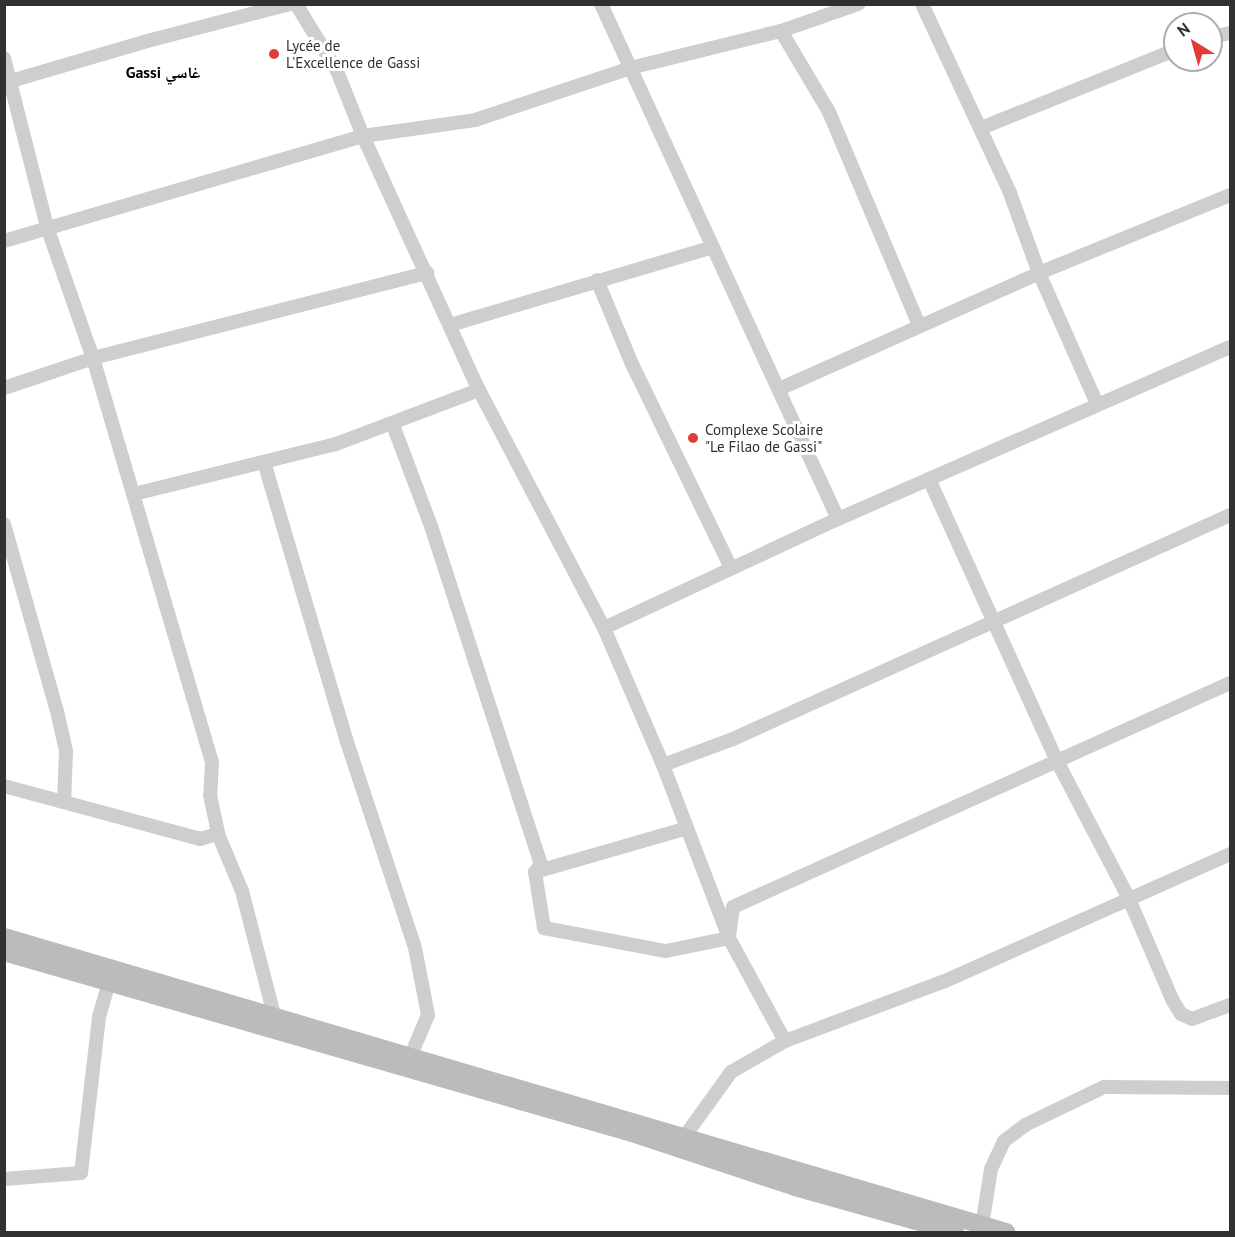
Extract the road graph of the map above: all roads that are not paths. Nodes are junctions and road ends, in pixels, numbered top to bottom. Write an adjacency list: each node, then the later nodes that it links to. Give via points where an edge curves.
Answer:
1 (290, 4): 10 (street)
2 (296, 4): 12 (street, via 337,71)
3 (601, 4): 9 (street)
4 (858, 4): 6 (street)
5 (922, 4): 11 (street)
6 (781, 31): 9 (street); 21 (street, via 829,112)
7 (1163, 55): 11 (street)
8 (4, 58): 10 (street)
9 (630, 68): 12 (street, via 475,120); 16 (street)
10 (7, 82): 14 (street)
11 (981, 128): 18 (street)
12 (363, 136): 14 (street); 17 (street)
13 (1230, 195): 18 (street)
14 (47, 227): 15 (street); 23 (street)
15 (4, 241)
16 (713, 247): 19 (street); 25 (street)
17 (427, 273): 20 (street); 23 (street)
18 (1039, 273): 21 (street); 27 (street)
19 (597, 280): 20 (street); 35 (street, via 632,364)
20 (450, 325): 26 (street)
21 (919, 325): 25 (street)
22 (1230, 347): 27 (street)
23 (93, 358): 24 (street); 31 (street)
24 (4, 388)
25 (779, 388): 33 (street)
26 (479, 390): 28 (street); 37 (street)
27 (1096, 404): 30 (street)
28 (393, 425): 29 (street); 46 (street, via 431,526 515,781 541,864)
29 (264, 462): 31 (street); 55 (street, via 346,739 415,948 428,1015)
30 (929, 479): 33 (street); 36 (street)
31 (134, 494): 44 (street, via 212,762 210,795)
32 (1230, 514): 36 (street)
33 (838, 519): 35 (street)
34 (4, 524): 42 (street, via 66,751)
35 (731, 568): 37 (street)
36 (995, 622): 39 (street); 40 (street, via 734,739)
37 (604, 628): 40 (street)
38 (1230, 683): 39 (street)
39 (1057, 761): 47 (street); 49 (street, via 733,907)
40 (663, 765): 43 (street)
41 (4, 786): 42 (street)
42 (64, 802): 44 (street, via 200,839)
43 (687, 828): 46 (street); 49 (street)
44 (218, 834): 53 (street, via 242,891)
45 (1230, 854): 47 (street)
46 (536, 872): 49 (street, via 544,928 666,951)
47 (1129, 899): 52 (street, via 1181,1014 1192,1019); 54 (street, via 945,981)
48 (4, 937): 53 (main road)
49 (729, 938): 54 (street)
50 (4, 952): 51 (main road)
51 (109, 982): 57 (main road); 59 (street, via 99,1017 81,1173)
52 (1230, 1005)
53 (274, 1015): 55 (main road)
54 (785, 1041): 58 (street, via 731,1072)
55 (411, 1055): 57 (main road)
56 (1230, 1088): 60 (street, via 1104,1087 1025,1125 1004,1141 990,1169)
57 (582, 1112): 58 (main road); 61 (main road)
58 (685, 1136): 60 (main road)
59 (4, 1179)
60 (982, 1226): 63 (main road)
61 (920, 1228): 62 (main road)
62 (955, 1233)
63 (1006, 1233)

